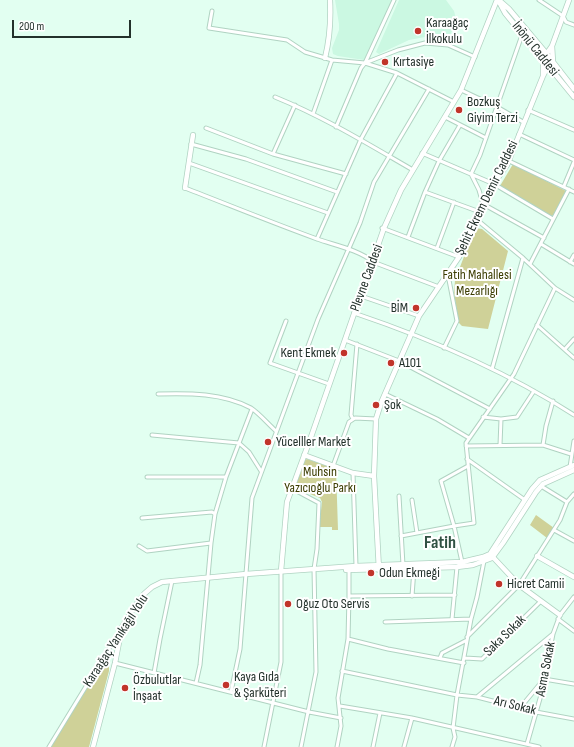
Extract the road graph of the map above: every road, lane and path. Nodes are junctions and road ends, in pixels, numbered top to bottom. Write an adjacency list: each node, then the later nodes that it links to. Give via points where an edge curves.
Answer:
1 (330, 0): 13 (street, via 331,20)
2 (394, 0): 17 (street)
3 (498, 0): 9 (street, İnönü Caddesi); 11 (street, İnönü Caddesi, via 509,9); 12 (street, Plevne Caddesi)
4 (539, 0): 7 (street)
5 (569, 0): 7 (street)
6 (212, 12): 13 (street, via 209,28 287,40 305,52)
7 (563, 16): 8 (street, via 566,22); 10 (street)
8 (574, 25)
9 (522, 35): 14 (street, İnönü Caddesi); 28 (street)
10 (552, 46): 11 (street); 16 (street)
11 (546, 53): 14 (street); 16 (street, İnönü Caddesi)
12 (475, 57): 17 (street, via 448,45 425,43); 23 (street, Plevne Caddesi)
13 (325, 58): 15 (street)
14 (543, 59): 18 (street, İnönü Caddesi); 20 (street)
15 (332, 60): 17 (street); 30 (street)
16 (553, 62): 18 (street); 22 (street, İnönü Caddesi)
17 (365, 63): 19 (street); 34 (street)
18 (548, 66): 20 (street, Şehit Ekrem Demir Caddesi); 25 (street, İnönü Caddesi)
19 (397, 72): 21 (street); 40 (street)
20 (543, 76): 29 (street, Şehit Ekrem Demir Caddesi)
21 (429, 89): 26 (street); 44 (street)
22 (574, 89)
23 (461, 90): 26 (street, Plevne Caddesi); 28 (street)
24 (275, 97): 27 (street)
25 (574, 97)
26 (454, 102): 31 (street, Plevne Caddesi)
27 (295, 105): 30 (street); 43 (street)
28 (497, 107): 32 (street); 39 (street)
29 (528, 110): 32 (street, Şehit Ekrem Demir Caddesi); 36 (street)
30 (312, 114): 34 (street)
31 (445, 117): 33 (street); 42 (street, Plevne Caddesi)
32 (523, 122): 37 (street, Şehit Ekrem Demir Caddesi)
33 (460, 124): 39 (street); 45 (street)
34 (336, 126): 40 (street)
35 (206, 128): 43 (street)
36 (574, 130)
37 (519, 134): 46 (street, Şehit Ekrem Demir Caddesi); 47 (street)
38 (192, 135): 41 (street)
39 (486, 138): 51 (street)
40 (361, 139): 44 (street); 50 (street)
41 (191, 144): 48 (street); 56 (street, via 246,159)
42 (422, 153): 45 (street); 49 (street, Plevne Caddesi)
43 (273, 154): 50 (street)
44 (389, 156): 49 (street); 71 (street, via 374,182)
45 (439, 161): 51 (street); 57 (street)
46 (509, 161): 52 (street, Şehit Ekrem Demir Caddesi); 53 (street)
47 (574, 161): 53 (street)
48 (189, 163): 54 (street); 62 (street)
49 (413, 170): 65 (street, Plevne Caddesi)
50 (346, 174): 56 (street)
51 (471, 174): 52 (street); 60 (street, via 480,190)
52 (494, 184): 60 (street, Şehit Ekrem Demir Caddesi); 64 (street)
53 (564, 186): 55 (street)
54 (185, 188): 68 (street)
55 (569, 189): 58 (street); 64 (street)
56 (337, 192): 62 (street)
57 (425, 192): 59 (street); 66 (street)
58 (574, 192)
59 (454, 202): 61 (street); 70 (street)
60 (483, 204): 61 (street, Şehit Ekrem Demir Caddesi); 67 (street)
61 (480, 212): 63 (street, Şehit Ekrem Demir Caddesi)
62 (328, 213): 68 (street)
63 (476, 219): 73 (street, Şehit Ekrem Demir Caddesi); 74 (street)
64 (553, 219): 67 (street)
65 (383, 228): 66 (street); 75 (street, Plevne Caddesi)
66 (408, 237): 70 (street)
67 (544, 238): 69 (street)
68 (317, 239): 71 (street)
69 (541, 244): 76 (street); 77 (street)
70 (436, 248): 73 (street)
71 (348, 249): 75 (street); 98 (street)
72 (574, 255): 77 (street)
73 (459, 257): 80 (street, Şehit Ekrem Demir Caddesi)
74 (523, 258): 76 (street); 78 (street)
75 (373, 262): 81 (street); 83 (street, Plevne Caddesi)
76 (528, 262): 78 (street); 82 (street)
77 (570, 262): 79 (street)
78 (521, 264): 97 (street)
79 (574, 264)
80 (448, 275): 81 (street, Şehit Ekrem Demir Caddesi); 93 (street, via 457,321)
81 (439, 287): 86 (street, Şehit Ekrem Demir Caddesi)
82 (555, 288): 84 (street); 88 (street)
83 (360, 296): 85 (street, Plevne Caddesi); 86 (street)
84 (574, 300)
85 (354, 314): 89 (street); 91 (street, Plevne Caddesi)
86 (420, 316): 89 (street, Şehit Ekrem Demir Caddesi)
87 (286, 321): 98 (street, via 270,363)
88 (537, 325): 94 (street); 99 (street)
89 (411, 333): 93 (street); 96 (street, Şehit Ekrem Demir Caddesi)
90 (574, 339): 94 (street)
91 (345, 340): 92 (street); 100 (street, Plevne Caddesi)
92 (358, 344): 96 (street); 109 (street, via 351,415)
93 (444, 348): 97 (street)
94 (565, 350): 95 (street)
95 (574, 358)
96 (399, 361): 103 (street, Şehit Ekrem Demir Caddesi); 106 (street)
97 (492, 369): 99 (street)
98 (298, 373): 100 (street); 112 (street)
99 (511, 378): 101 (street); 106 (street)
100 (329, 384): 121 (street, Plevne Caddesi)
101 (534, 391): 104 (street); 111 (street, via 517,417)
102 (158, 394): 105 (street, via 192,393 231,399)
103 (385, 394): 110 (street, Şehit Ekrem Demir Caddesi); 114 (street)
104 (552, 402): 107 (street); 117 (street)
105 (252, 409): 112 (street); 116 (street)
106 (490, 409): 108 (street)
107 (574, 416)
108 (484, 417): 111 (street); 114 (street)
109 (353, 419): 110 (street); 123 (street, via 347,426)
110 (376, 419): 128 (street, Şehit Ekrem Demir Caddesi)
111 (501, 419): 119 (street)
112 (276, 431): 126 (street)
113 (152, 435): 116 (street)
114 (469, 438): 118 (street)
115 (574, 441): 120 (street)
116 (239, 443): 126 (street, via 249,452); 130 (street)
117 (543, 445): 119 (street); 120 (street)
118 (466, 446): 119 (street); 122 (street)
119 (500, 446)
120 (571, 454): 125 (street)
121 (304, 455): 123 (street); 132 (street, Plevne Caddesi)
122 (467, 459): 124 (street); 136 (street)
123 (332, 466): 127 (street)
124 (468, 466): 140 (street, via 474,523); 140 (street, via 441,481)
125 (573, 467): 131 (street); 136 (street, via 540,480)
126 (261, 471): 160 (street, via 252,498)
127 (353, 473): 128 (street); 152 (street)
128 (374, 476): 154 (street, Şehit Ekrem Demir Caddesi)
129 (147, 477): 130 (street)
130 (226, 477): 138 (street)
131 (541, 486): 137 (street); 147 (street, via 504,543)
132 (292, 488): 155 (street, via 319,503); 159 (street, Plevne Caddesi, via 285,512)
133 (574, 494): 137 (street)
134 (399, 496): 143 (street)
135 (412, 500): 142 (street)
136 (525, 500): 147 (street)
137 (567, 502): 141 (street)
138 (215, 514): 139 (street, via 212,512); 145 (street)
139 (142, 518)
140 (454, 526): 142 (street); 150 (street)
141 (554, 530): 144 (street); 148 (street)
142 (417, 533): 143 (street)
143 (401, 536): 151 (street)
144 (574, 541)
145 (211, 543): 146 (street, via 147,551); 162 (street)
146 (139, 546)
147 (491, 556): 149 (street); 164 (street)
148 (538, 556): 161 (street); 164 (street)
149 (484, 559): 150 (street); 153 (street, via 473,565); 172 (street)
150 (462, 562): 151 (street)
151 (403, 564): 154 (street)
152 (356, 566): 154 (street); 156 (street)
153 (457, 567): 157 (street); 165 (street)
154 (379, 568): 157 (street); 158 (street)
155 (314, 569): 156 (street, Karaağaç Yanıkağıl Yolu); 159 (street, Karaağaç Yanıkağıl Yolu); 194 (street, via 316,672)
156 (331, 569): 158 (street)
157 (414, 569): 167 (street)
158 (349, 570): 166 (street)
159 (281, 572): 160 (street, Karaağaç Yanıkağıl Yolu); 191 (street, via 281,662)
160 (246, 574): 162 (street, Karaağaç Yanıkağıl Yolu); 188 (street, via 240,649)
161 (574, 577)
162 (208, 578): 163 (street, Karaağaç Yanıkağıl Yolu); 186 (street)
163 (172, 581): 174 (street, Karaağaç Yanıkağıl Yolu, via 162,582 148,590); 184 (street)
164 (519, 585): 169 (street); 177 (street)
165 (455, 595): 167 (street); 171 (street)
166 (350, 596): 167 (street); 178 (street)
167 (412, 596)
168 (574, 597): 170 (street, Asma Sokak)
169 (541, 601): 170 (street); 180 (street, Saka Sokak, via 482,659)
170 (559, 617): 175 (street); 176 (street, Asma Sokak)
171 (452, 619): 172 (street); 173 (street)
172 (471, 619): 177 (street)
173 (385, 622)
174 (122, 627): 181 (street); 202 (street, Karaağaç Yanıkağıl Yolu)
175 (574, 631)
176 (553, 634): 185 (street, Asma Sokak); 190 (street)
177 (467, 638): 179 (street, via 442,653); 180 (street)
178 (348, 639): 179 (street); 183 (street)
179 (440, 658): 182 (street)
180 (465, 658): 182 (street)
181 (115, 663): 184 (street); 203 (street)
182 (464, 663): 189 (street)
183 (342, 671): 189 (street, Arı Sokak); 192 (street, via 338,698)
184 (154, 674): 186 (street)
185 (544, 679): 187 (street); 193 (street); 195 (street, Asma Sokak)
186 (196, 683): 188 (street)
187 (574, 684)
188 (231, 692): 191 (street)
189 (457, 695): 190 (street, Arı Sokak); 200 (street)
190 (477, 697): 193 (street, Arı Sokak)
191 (274, 703): 194 (street); 204 (street)
192 (340, 706): 196 (street); 197 (street)
193 (520, 708): 195 (street, Arı Sokak)
194 (309, 712): 197 (street); 205 (street)
195 (536, 712): 199 (street, Arı Sokak); 201 (street, Asma Sokak)
196 (380, 713): 198 (street); 207 (street)
197 (341, 718): 206 (street)
198 (412, 718): 200 (street); 208 (street)
199 (574, 719)
200 (453, 728): 201 (street); 209 (street, via 455,737)
201 (527, 744): 210 (street)
202 (49, 747)
203 (93, 747)
204 (264, 747)
205 (301, 747)
206 (337, 747)
207 (373, 747)
208 (404, 747)
209 (452, 747)
210 (539, 747)

